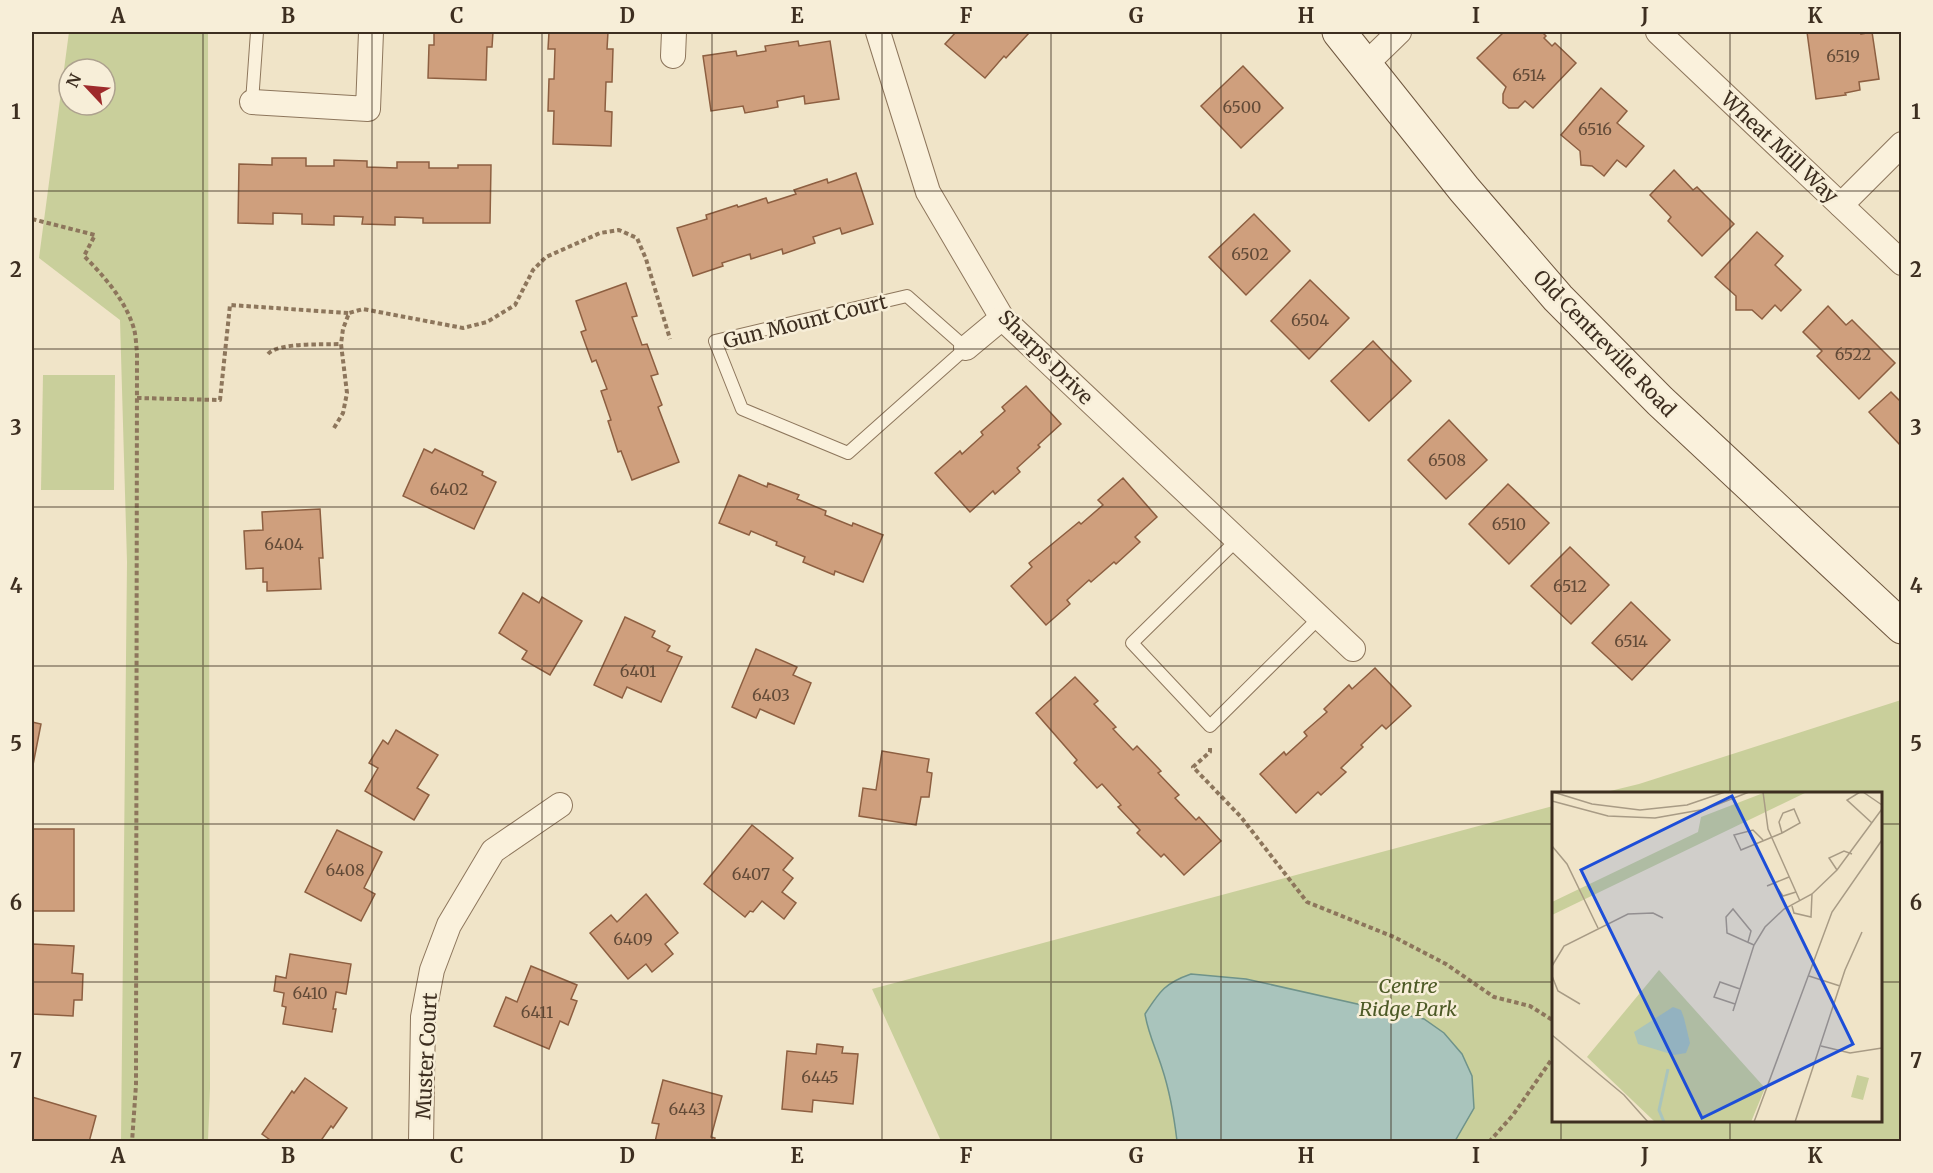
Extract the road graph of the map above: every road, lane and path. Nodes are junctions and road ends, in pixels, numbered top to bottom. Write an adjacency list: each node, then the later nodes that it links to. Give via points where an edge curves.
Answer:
1 (257, 32): 10 (lane)
2 (371, 32): 10 (street, via 368,109)
3 (674, 32): 8 (street)
4 (878, 32): 16 (street, Sharps Drive, via 928,192)
5 (1339, 32): 9 (street, Old Centreville Road)
6 (1399, 32): 9 (street)
7 (1658, 32): 12 (street, Wheat Mill Way)
8 (672, 56)
9 (1365, 64): 25 (street, Old Centreville Road, via 1464,189 1558,298 1659,401)
10 (252, 102)
11 (1902, 144): 12 (street)
12 (1841, 205): 14 (street, Wheat Mill Way)
13 (32, 219): 21 (path, via 95,235 84,256 110,285 134,329)
14 (1902, 263)
15 (349, 314): 17 (path, via 363,309 462,328 487,322 515,305 533,270 546,257 600,233 619,230 637,238); 18 (path); 21 (path, via 230,304 220,400)
16 (1002, 318): 19 (street, Gun Mount Court); 23 (street, Sharps Drive)
17 (670, 339)
18 (341, 344): 20 (path, via 288,346); 22 (path, via 347,393 344,413)
19 (966, 348): 19 (lane, Gun Mount Court, via 848,453 742,409 715,341 907,296)
20 (268, 354)
21 (137, 398): 31 (path, via 136,1085)
22 (334, 428)
23 (1237, 540): 24 (street, Sharps Drive); 27 (lane, via 1132,643)
24 (1319, 618): 26 (street, Sharps Drive); 27 (lane)
25 (1902, 627)
26 (1353, 650)
27 (1210, 726): 29 (path, via 1210,752 1193,767 1241,818 1307,902 1394,937 1446,964 1494,997 1530,1006)
28 (560, 805): 32 (street, Muster Court, via 493,851 448,926 432,970 423,1017)
29 (1552, 1020)
30 (1552, 1059): 33 (path)
31 (132, 1142)
32 (421, 1142)
33 (1489, 1142)

